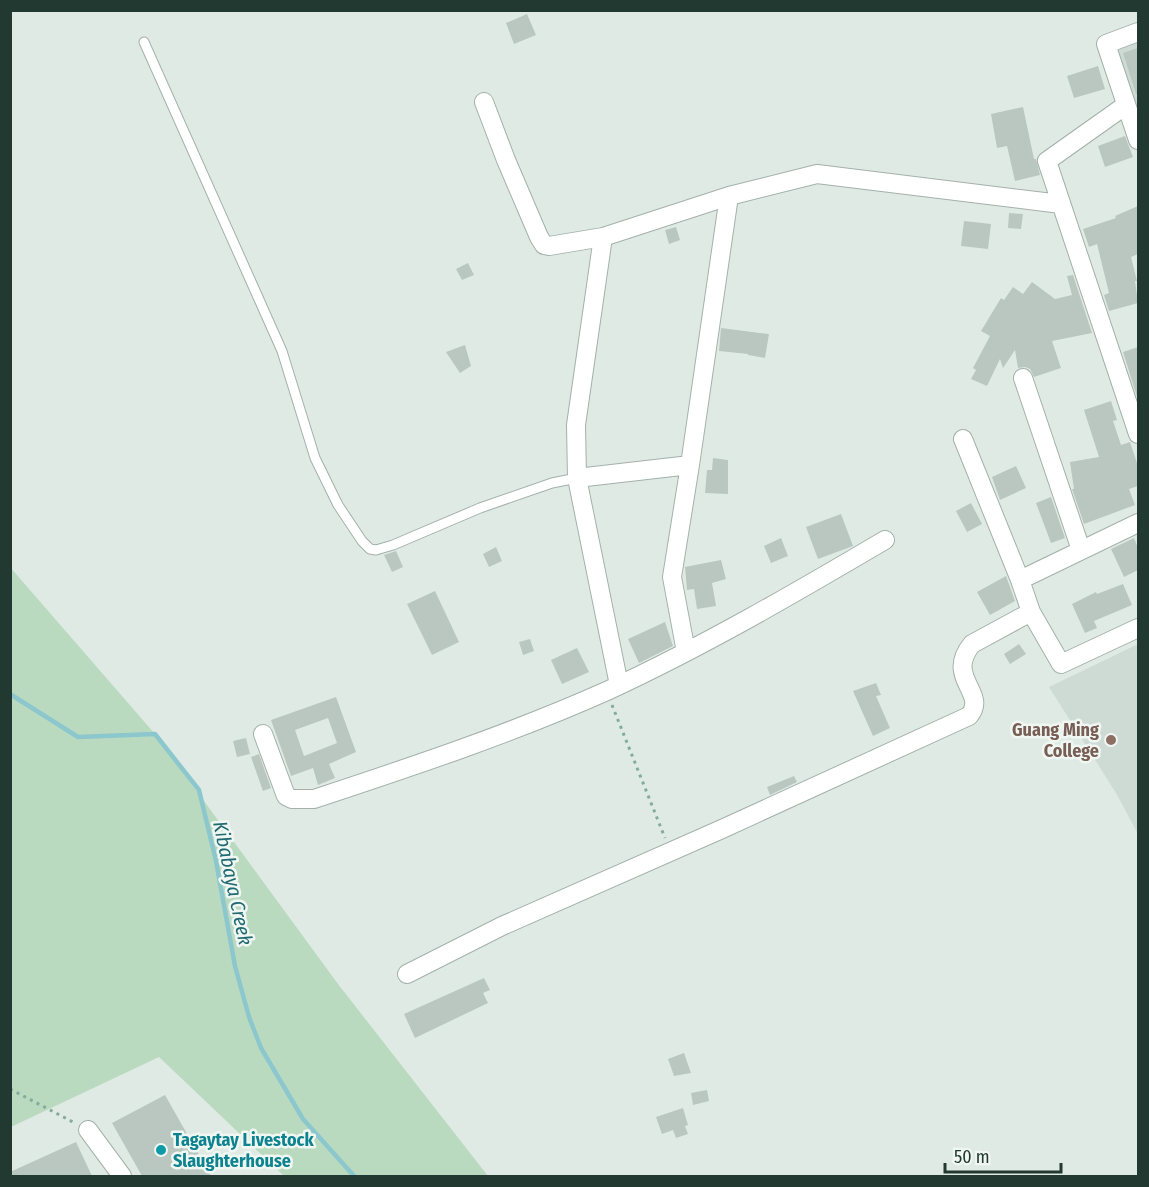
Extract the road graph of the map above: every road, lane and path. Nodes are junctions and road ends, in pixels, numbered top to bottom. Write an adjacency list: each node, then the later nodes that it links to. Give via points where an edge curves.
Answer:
1 (1138, 32): 4 (street, via 1106,44)
2 (144, 42): 13 (lane, via 282,351 315,458 338,506 362,541 376,550 393,545 480,508)
3 (484, 102): 8 (street, via 544,245)
4 (1126, 105): 5 (street); 7 (street, via 1047,161)
5 (1138, 140)
6 (729, 196): 7 (street, via 817,174); 8 (street); 12 (street)
7 (1061, 204): 10 (street)
8 (603, 237): 13 (street, via 576,425)
9 (1023, 378): 16 (street)
10 (1138, 435)
11 (963, 439): 17 (street)
12 (690, 465): 13 (street); 20 (street, via 672,577)
13 (576, 478): 21 (street)
14 (1138, 523): 16 (street)
15 (885, 540): 20 (street)
16 (1081, 550): 17 (street)
17 (1020, 580): 18 (street)
18 (1031, 612): 19 (street, via 1061,664); 23 (street, via 966,651 962,674 975,698 974,711 969,716)
19 (1138, 628)
20 (686, 652): 21 (street)
21 (612, 688): 22 (street, via 452,754 314,799 286,796); 23 (path)
22 (263, 734)
23 (670, 851): 24 (street, via 502,926)
24 (407, 974)
25 (10, 1089): 26 (path)
26 (88, 1130): 27 (street)
27 (122, 1176)

